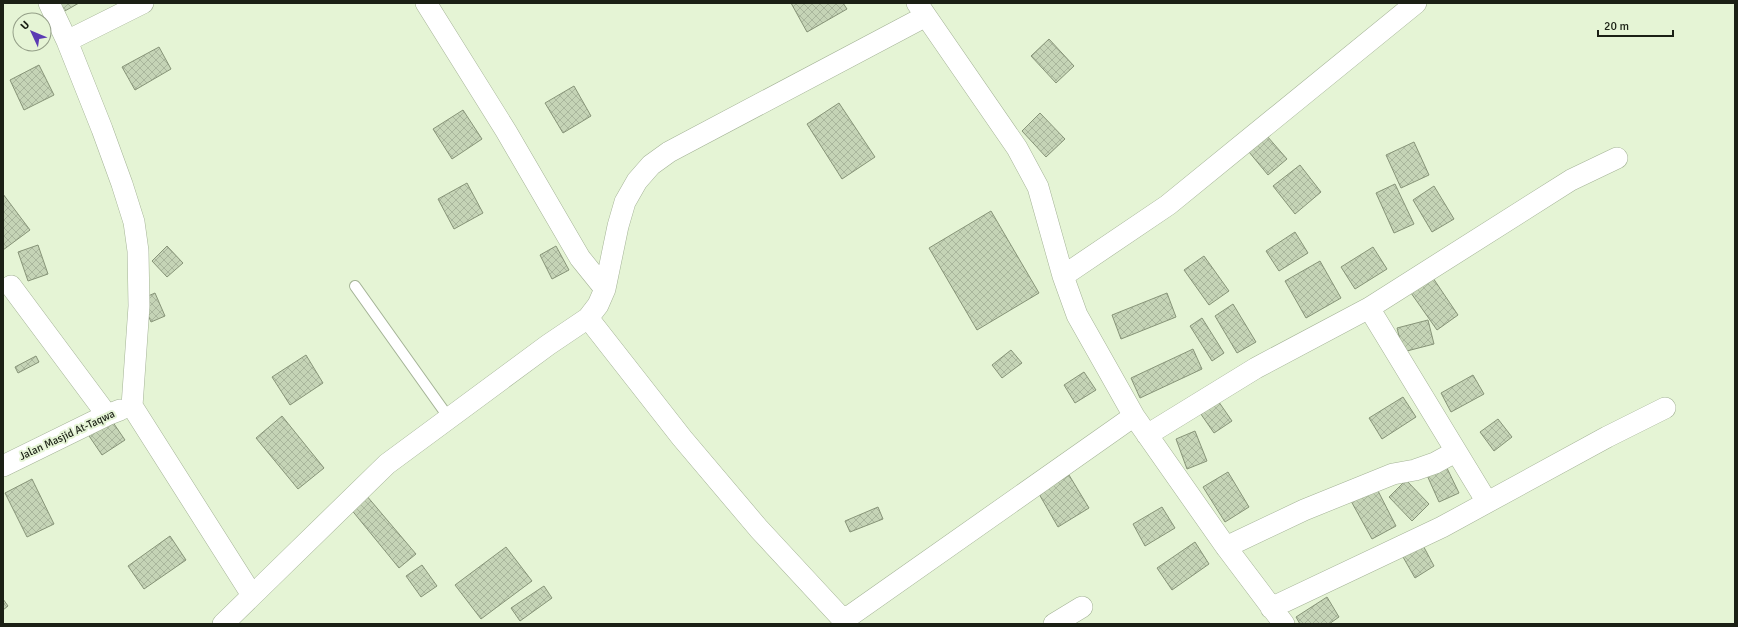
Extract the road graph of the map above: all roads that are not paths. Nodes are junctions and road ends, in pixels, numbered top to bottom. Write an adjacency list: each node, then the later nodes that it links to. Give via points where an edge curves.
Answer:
1 (49, 3): 6 (street)
2 (143, 3): 6 (street)
3 (426, 3): 11 (street, via 580,258)
4 (1416, 3): 8 (street, via 1168,205)
5 (921, 10): 8 (street, via 1018,148 1038,187); 11 (street, via 669,152 651,165 636,181 625,202)
6 (67, 41): 14 (street, via 105,136 134,222 138,252 139,306)
7 (1617, 158): 12 (street, via 1570,180)
8 (1063, 276): 17 (street, via 1077,315)
9 (11, 286): 16 (street)
10 (355, 286): 18 (lane)
11 (605, 289): 13 (street, via 598,305)
12 (1369, 308): 19 (street, via 1256,368); 20 (street)
13 (588, 318): 18 (street); 27 (street, via 682,438)
14 (132, 406): 16 (street, Jalan Masjid At-Taqwa); 24 (street)
15 (1665, 408): 22 (street)
16 (107, 415): 21 (street, Jalan Masjid At-Taqwa)
17 (1134, 416): 19 (street); 27 (street)
18 (449, 418): 24 (street, via 387,464)
19 (1147, 435): 23 (street)
20 (1455, 452): 22 (street); 23 (street, via 1435,463 1393,474 1304,510)
21 (3, 466)
22 (1487, 502): 26 (street)
23 (1226, 547): 26 (street)
24 (252, 595): 28 (street)
25 (1082, 607): 29 (street)
26 (1271, 608): 30 (street)
27 (839, 621)
28 (223, 624)
29 (1054, 624)
30 (1284, 624)

